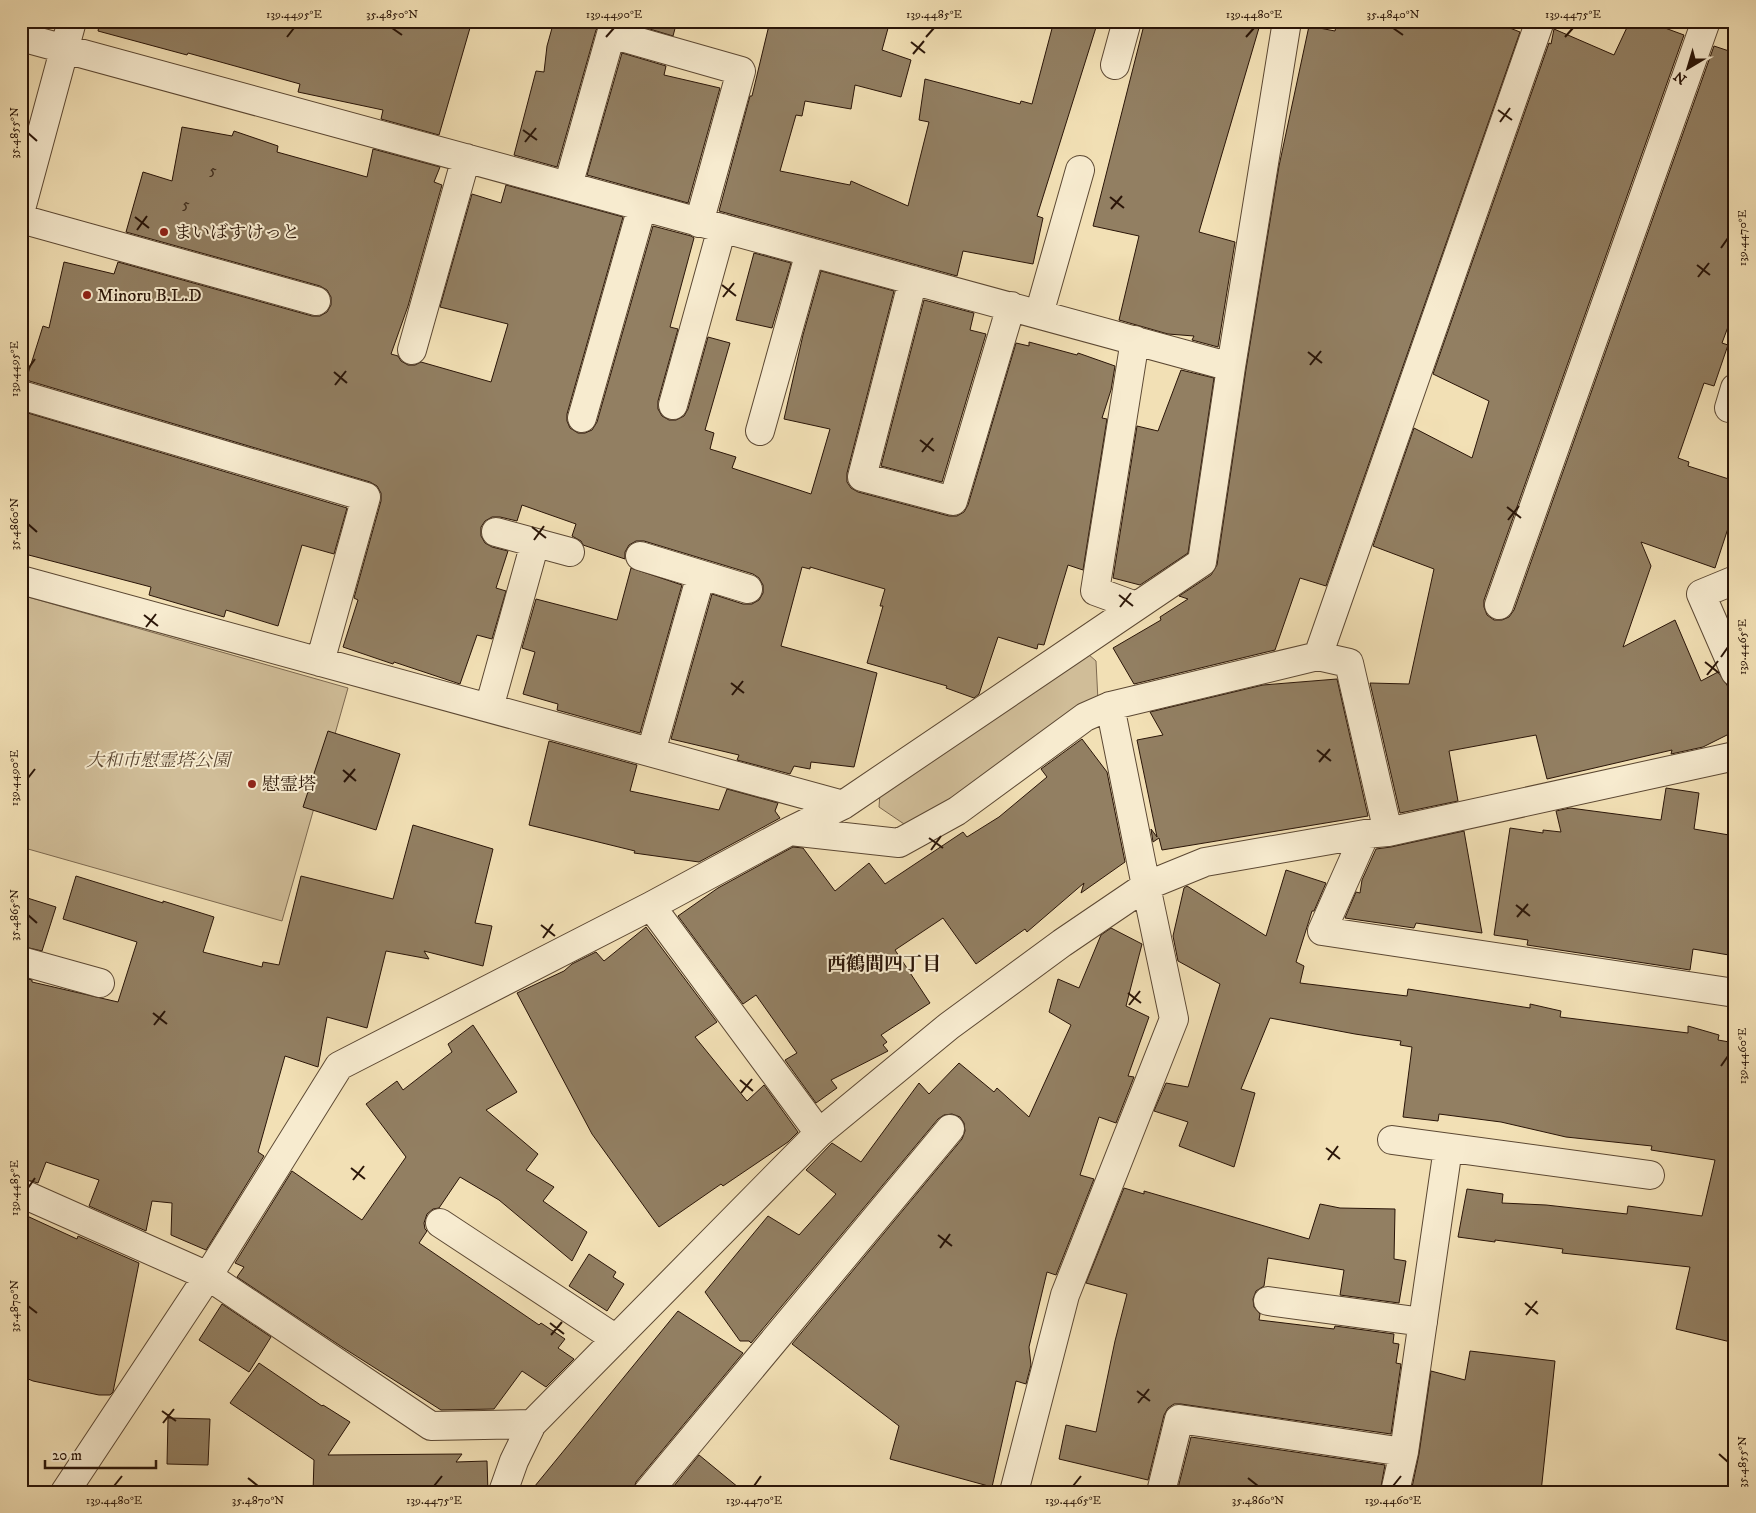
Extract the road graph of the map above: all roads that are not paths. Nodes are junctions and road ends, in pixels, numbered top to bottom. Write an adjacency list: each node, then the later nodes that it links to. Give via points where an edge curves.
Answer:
1 (72, 21): 7 (street)
2 (1127, 21): 8 (street)
3 (1287, 21): 23 (street)
4 (1540, 21): 38 (street)
5 (1706, 21): 36 (street)
6 (21, 37): 7 (street)
7 (64, 49): 9 (street); 13 (street)
8 (1115, 64)
9 (466, 158): 11 (street); 22 (street)
10 (1080, 170): 20 (street)
11 (568, 186): 12 (street); 15 (street, via 611,34 740,71)
12 (642, 207): 15 (street); 26 (street)
13 (21, 209)
14 (21, 219): 18 (street)
15 (711, 225): 16 (street); 25 (street)
16 (810, 252): 17 (street); 27 (street)
17 (912, 280): 19 (street); 19 (street, via 862,477 953,501)
18 (316, 301)
19 (1011, 306): 20 (street)
20 (1038, 314): 21 (street)
21 (1135, 340): 23 (street); 37 (street, via 1095,591)
22 (412, 350)
23 (1231, 367): 37 (street, via 1202,562)
24 (21, 395): 39 (street, via 366,497)
25 (673, 405)
26 (582, 418)
27 (760, 431)
28 (496, 532): 29 (street)
29 (534, 543): 30 (street); 42 (street)
30 (570, 552)
31 (640, 556): 32 (street)
32 (702, 574): 35 (street); 43 (street)
33 (21, 580): 39 (street)
34 (1735, 580): 40 (street, via 1700,594)
35 (748, 589)
36 (1499, 605)
37 (1136, 606): 45 (street)
38 (1318, 656): 41 (street); 47 (street, via 1349,663)
39 (320, 662): 42 (street)
40 (1735, 672)
41 (1110, 706): 46 (street, via 1085,717 957,811 899,844); 48 (street)
42 (489, 708): 43 (street)
43 (651, 752): 45 (street)
44 (1733, 758): 47 (street)
45 (843, 804): 46 (street)
46 (790, 831): 49 (street)
47 (1376, 833): 48 (street, via 1205,862); 52 (street, via 1322,931)
48 (1146, 886): 54 (street, via 949,1026); 69 (street, via 1174,1019 1065,1295)
49 (651, 906): 54 (street); 60 (street, via 340,1066)
50 (21, 961): 51 (street)
51 (100, 983)
52 (1735, 993)
53 (950, 1129): 68 (street)
54 (819, 1133): 63 (street)
55 (1392, 1140): 56 (street)
56 (1448, 1148): 57 (street); 62 (street)
57 (1650, 1175)
58 (21, 1193): 60 (street)
59 (440, 1223): 63 (street)
60 (208, 1276): 64 (street, via 431,1426); 66 (street)
61 (1268, 1300): 62 (street)
62 (1423, 1322): 65 (street)
63 (616, 1340): 64 (street)
64 (532, 1424): 67 (street)
65 (1404, 1452): 70 (street, via 1179,1419); 71 (street)
66 (66, 1492)
67 (503, 1492)
68 (648, 1492)
69 (1014, 1492)
70 (1160, 1492)
71 (1395, 1492)

